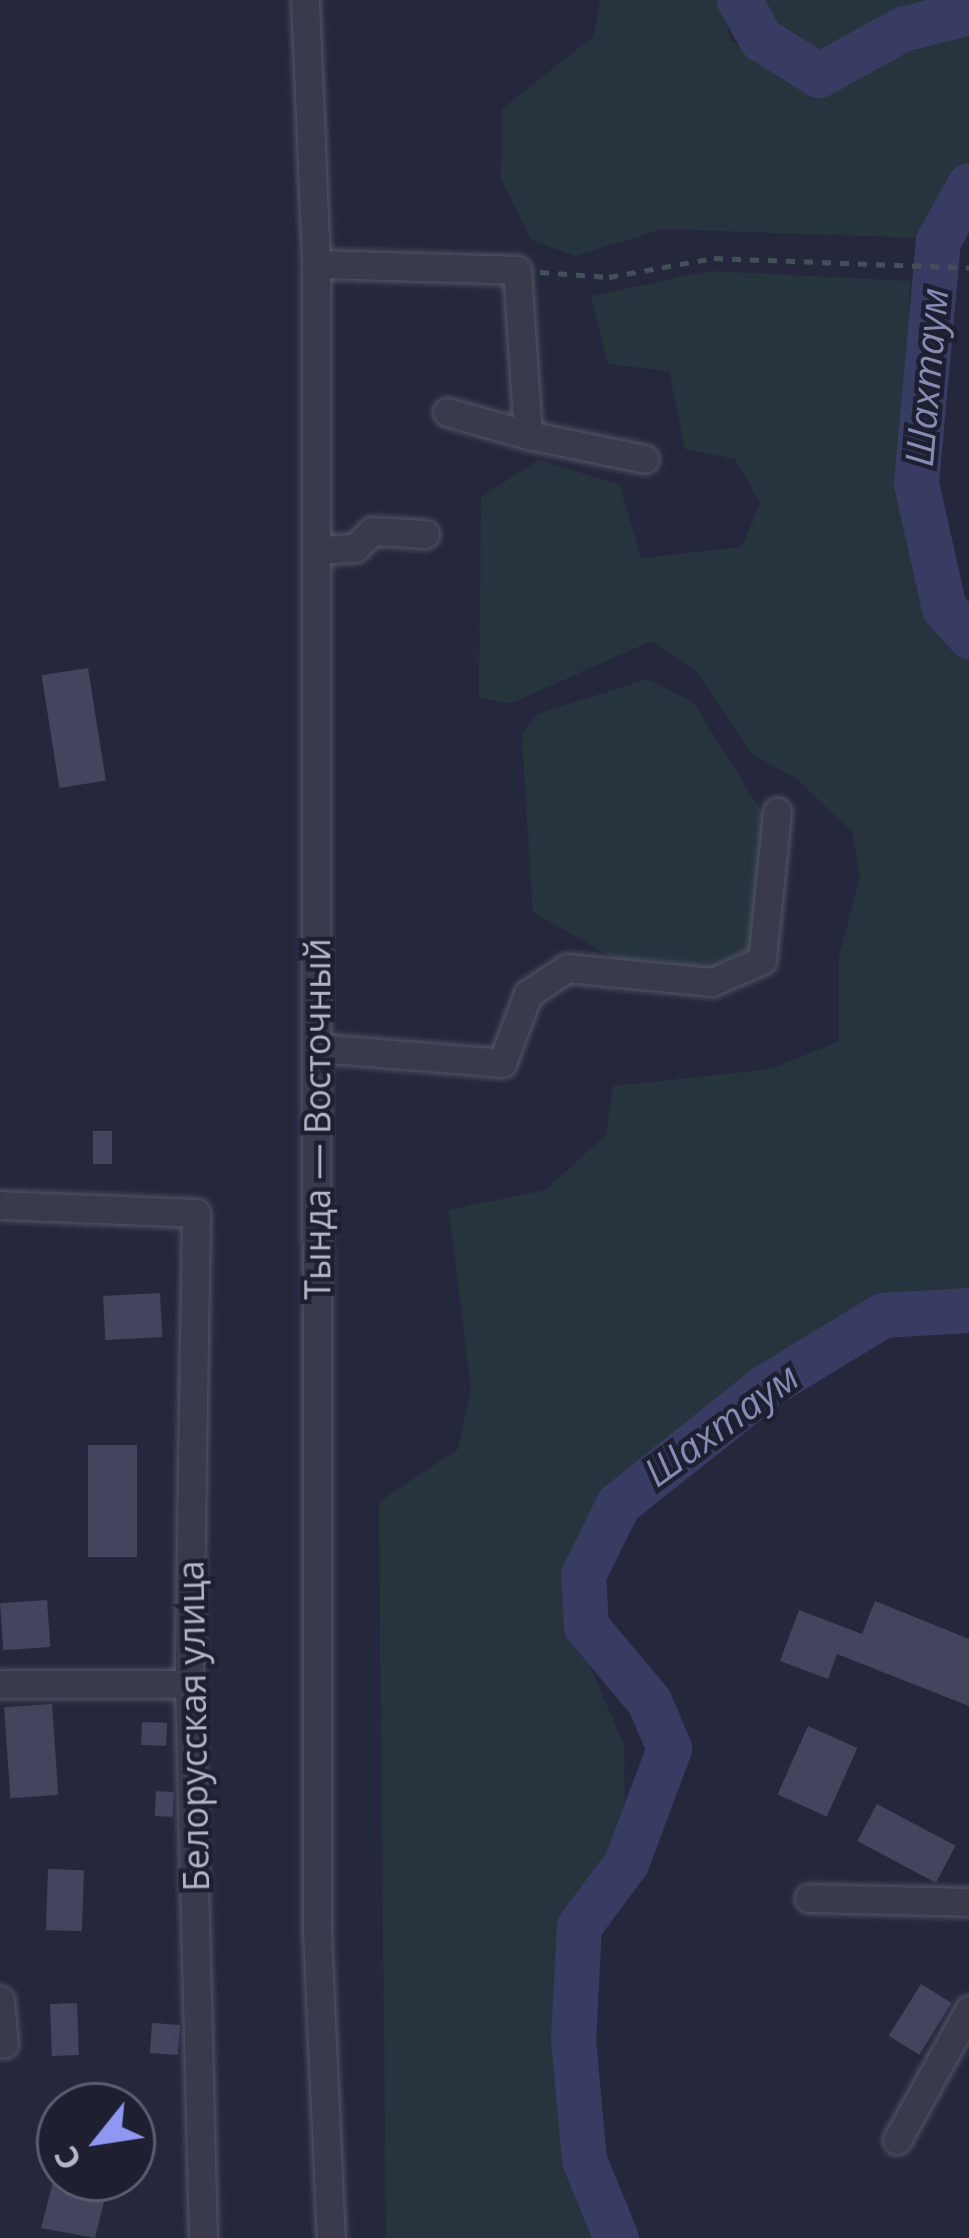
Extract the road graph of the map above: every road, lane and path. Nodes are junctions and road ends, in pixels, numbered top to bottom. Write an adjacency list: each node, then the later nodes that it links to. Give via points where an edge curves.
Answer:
1 (305, 0): 2 (street, Тында — Восточный)
2 (316, 264): 4 (street); 9 (street, Тында — Восточный)
3 (969, 268): 4 (path, via 714,258 609,277)
4 (517, 270): 6 (street)
5 (447, 412): 6 (street)
6 (528, 435): 7 (street)
7 (645, 459)
8 (425, 534): 9 (street, via 371,531 355,548)
9 (317, 550): 11 (street, Тында — Восточный)
10 (778, 812): 11 (street, via 762,960 712,982 567,968 528,994 502,1063)
11 (319, 1048): 22 (street, Тында — Восточный, via 317,1910)
12 (0, 1205): 14 (street, Белорусская улица, via 196,1213)
13 (0, 1684): 14 (street)
14 (189, 1684): 21 (street, Белорусская улица)
15 (809, 1898): 16 (street)
16 (969, 1903)
17 (0, 2000): 19 (street)
18 (969, 2010): 20 (street)
19 (4, 2044)
20 (897, 2140)
21 (203, 2238)
22 (331, 2238)

